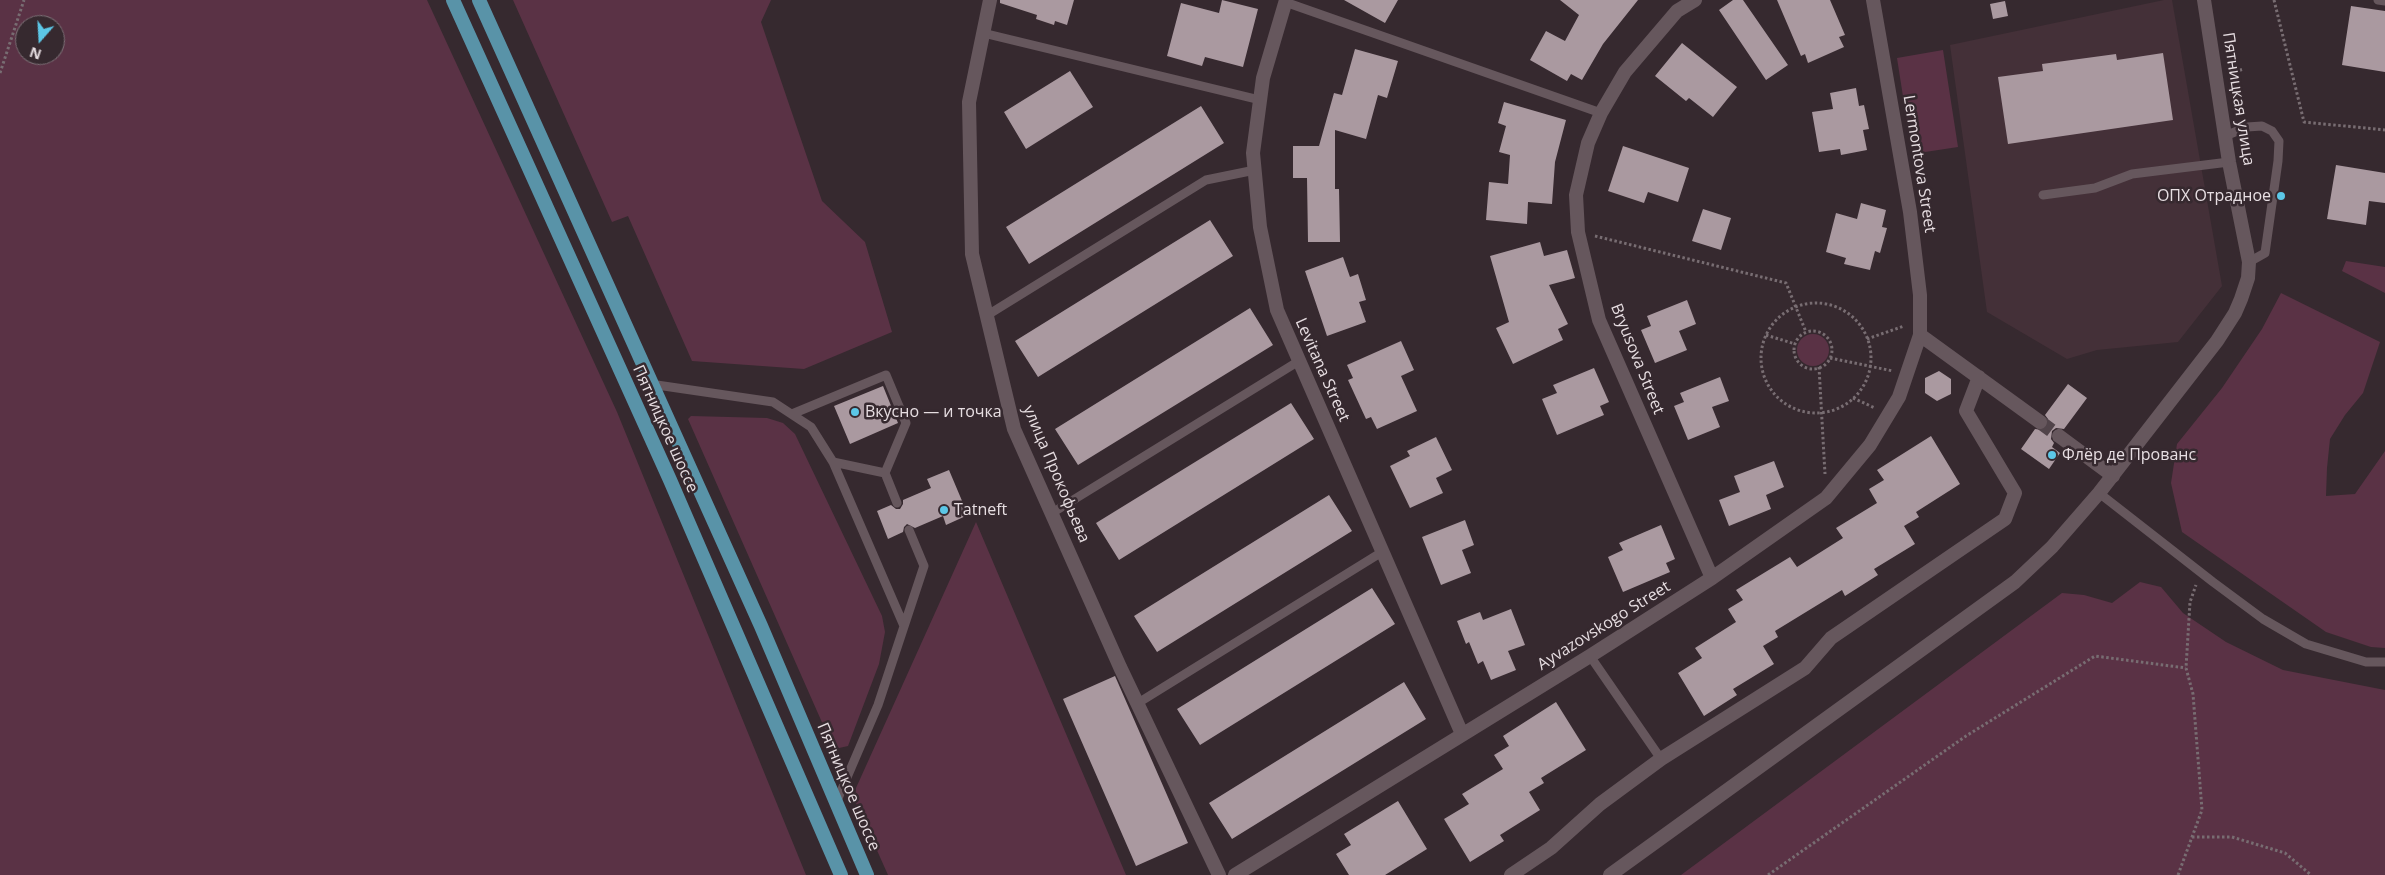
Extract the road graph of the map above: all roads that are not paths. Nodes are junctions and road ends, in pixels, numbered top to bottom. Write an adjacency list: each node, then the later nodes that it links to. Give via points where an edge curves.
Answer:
1 (453, 0): 42 (main road, Пятницкое шоссе, via 670,480)
2 (479, 0): 22 (main road, Пятницкое шоссе)
3 (990, 0): 10 (street, улица Прокофьева)
4 (1695, 0): 12 (street, Bryusova Street, via 1677,11 1625,72)
5 (1873, 0): 19 (street, Lermontova Street, via 1910,212 1920,295)
6 (2204, 0): 13 (street, Пятницкая улица)
7 (2378, 0): 9 (lane)
8 (1285, 1): 11 (street, Levitana Street); 12 (lane)
9 (2385, 1)
10 (983, 34): 11 (lane); 18 (street, улица Прокофьева, via 969,102 972,254)
11 (1260, 100): 15 (street, Levitana Street, via 1253,152)
12 (1601, 113): 34 (street, Bryusova Street, via 1588,143 1576,195 1578,232 1599,320)
13 (2226, 136): 14 (street, Пятницкая улица); 17 (lane, via 2247,127 2262,126 2272,131 2279,141 2265,253)
14 (2229, 162): 16 (lane, via 2132,174 2095,188); 17 (street, Пятницкая улица)
15 (1254, 170): 18 (lane, via 1206,180); 20 (street, Levitana Street, via 1260,227 1277,310)
16 (2043, 196)
17 (2249, 262): 28 (street, via 2248,278 2235,314)
18 (986, 316): 31 (street, улица Прокофьева, via 1014,429)
19 (1920, 335): 21 (street); 34 (street, Ayvazovskogo Street, via 1899,397 1870,445 1826,498)
20 (1299, 360): 31 (lane); 33 (street, Levitana Street)
21 (1979, 377): 24 (street); 40 (street, via 1966,410 2015,493 2005,520 1831,638 1805,668)
22 (650, 384): 23 (lane, via 773,402); 41 (main road, Пятницкое шоссе, via 761,626)
23 (792, 414): 26 (lane, via 811,427); 27 (lane, via 886,375 906,423)
24 (2040, 422)
25 (2060, 436): 28 (street)
26 (833, 462): 27 (lane); 35 (lane)
27 (885, 473): 30 (lane)
28 (2113, 476): 29 (street)
29 (2099, 493): 37 (lane, via 2263,619 2306,644 2366,662); 47 (street, via 2052,547 2015,582)
30 (897, 503)
31 (1052, 513): 38 (street, улица Прокофьева)
32 (909, 530): 35 (lane, via 924,566)
33 (1382, 552): 38 (lane); 39 (street, Levitana Street)
34 (1712, 578): 36 (street, Ayvazovskogo Street)
35 (904, 626): 41 (lane, via 878,705)
36 (1590, 656): 39 (street, Ayvazovskogo Street); 40 (lane)
37 (2385, 662)
38 (1138, 703): 44 (street, улица Прокофьева)
39 (1462, 734): 45 (street, Ayvazovskogo Street)
40 (1661, 759): 46 (street, via 1600,804 1551,848)
41 (836, 803): 43 (main road, Пятницкое шоссе)
42 (841, 875)
43 (867, 875)
44 (1219, 875)
45 (1235, 875)
46 (1511, 875)
47 (1610, 875)

